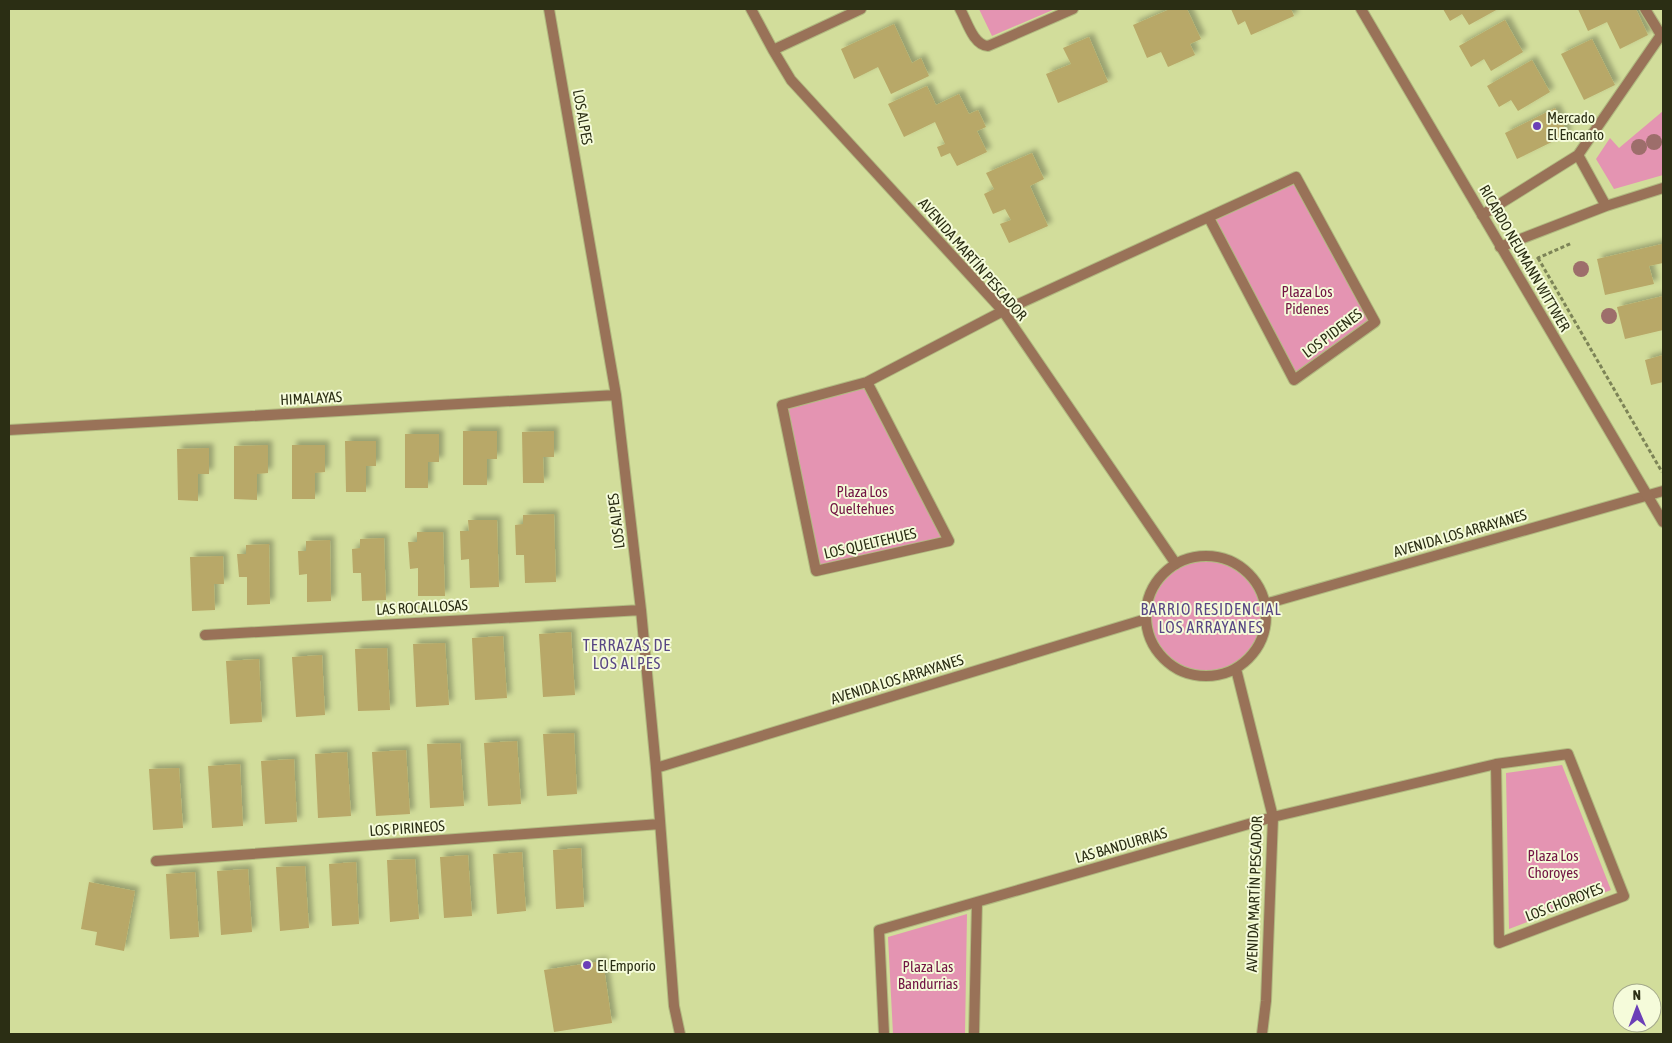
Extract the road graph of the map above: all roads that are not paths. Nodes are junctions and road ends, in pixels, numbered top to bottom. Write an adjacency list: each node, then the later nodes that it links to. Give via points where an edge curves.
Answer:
1 (549, 9): 18 (street, LOS ALPES)
2 (751, 9): 9 (street, AVENIDA MARTÍN PESCADOR)
3 (861, 9): 9 (street)
4 (960, 9): 5 (street, via 977,41 988,46)
5 (1073, 9)
6 (1361, 9): 13 (street, RICARDO NEUMANN WITTWER)
7 (1645, 9): 8 (street)
8 (1662, 33): 10 (street)
9 (773, 50): 16 (street, AVENIDA MARTÍN PESCADOR, via 791,80)
10 (1578, 155): 12 (street); 13 (street)
11 (1663, 188): 12 (street)
12 (1606, 206): 15 (street)
13 (1482, 214): 15 (street, RICARDO NEUMANN WITTWER)
14 (1209, 218): 14 (street, LOS PIDENES, via 1296,177 1375,322 1294,380); 16 (street, LOS PIDENES)
15 (1500, 246): 21 (street, RICARDO NEUMANN WITTWER)
16 (1003, 311): 17 (street, LOS QUELTEHUES); 23 (street, AVENIDA MARTÍN PESCADOR)
17 (868, 382): 17 (street, LOS QUELTEHUES, via 950,541 816,571 782,405)
18 (616, 396): 19 (street, HIMALAYAS); 25 (street, LOS ALPES)
19 (9, 430)
20 (1663, 491): 21 (street, AVENIDA LOS ARRAYANES)
21 (1647, 496): 22 (street, RICARDO NEUMANN WITTWER); 24 (street, AVENIDA LOS ARRAYANES)
22 (1663, 522)
23 (1176, 564): 24 (street, via 1199,557 1220,558 1239,566 1254,580); 26 (street, via 1160,577 1148,598)
24 (1265, 604): 28 (street, via 1263,637 1252,655)
25 (641, 610): 27 (street, LAS ROCALLOSAS); 30 (street, LOS ALPES)
26 (1146, 619): 28 (street, via 1153,645 1166,661 1184,672 1197,676 1218,675); 30 (street, AVENIDA LOS ARRAYANES)
27 (205, 635)
28 (1236, 668): 31 (street, AVENIDA MARTÍN PESCADOR)
29 (1496, 764): 29 (street, LOS CHOROYES, via 1499,943 1624,896 1568,754); 31 (street, LOS CHOROYES)
30 (656, 768): 32 (street, LOS ALPES)
31 (1273, 817): 34 (street, LAS BANDURRIAS); 38 (street, AVENIDA MARTÍN PESCADOR)
32 (660, 824): 33 (street, LOS PIRINEOS); 35 (street, LOS ALPES, via 674,1006)
33 (156, 861)
34 (977, 902): 36 (street, LAS BANDURRIAS, via 878,930); 37 (street)
35 (680, 1034)
36 (884, 1034)
37 (974, 1034)
38 (1262, 1034)

